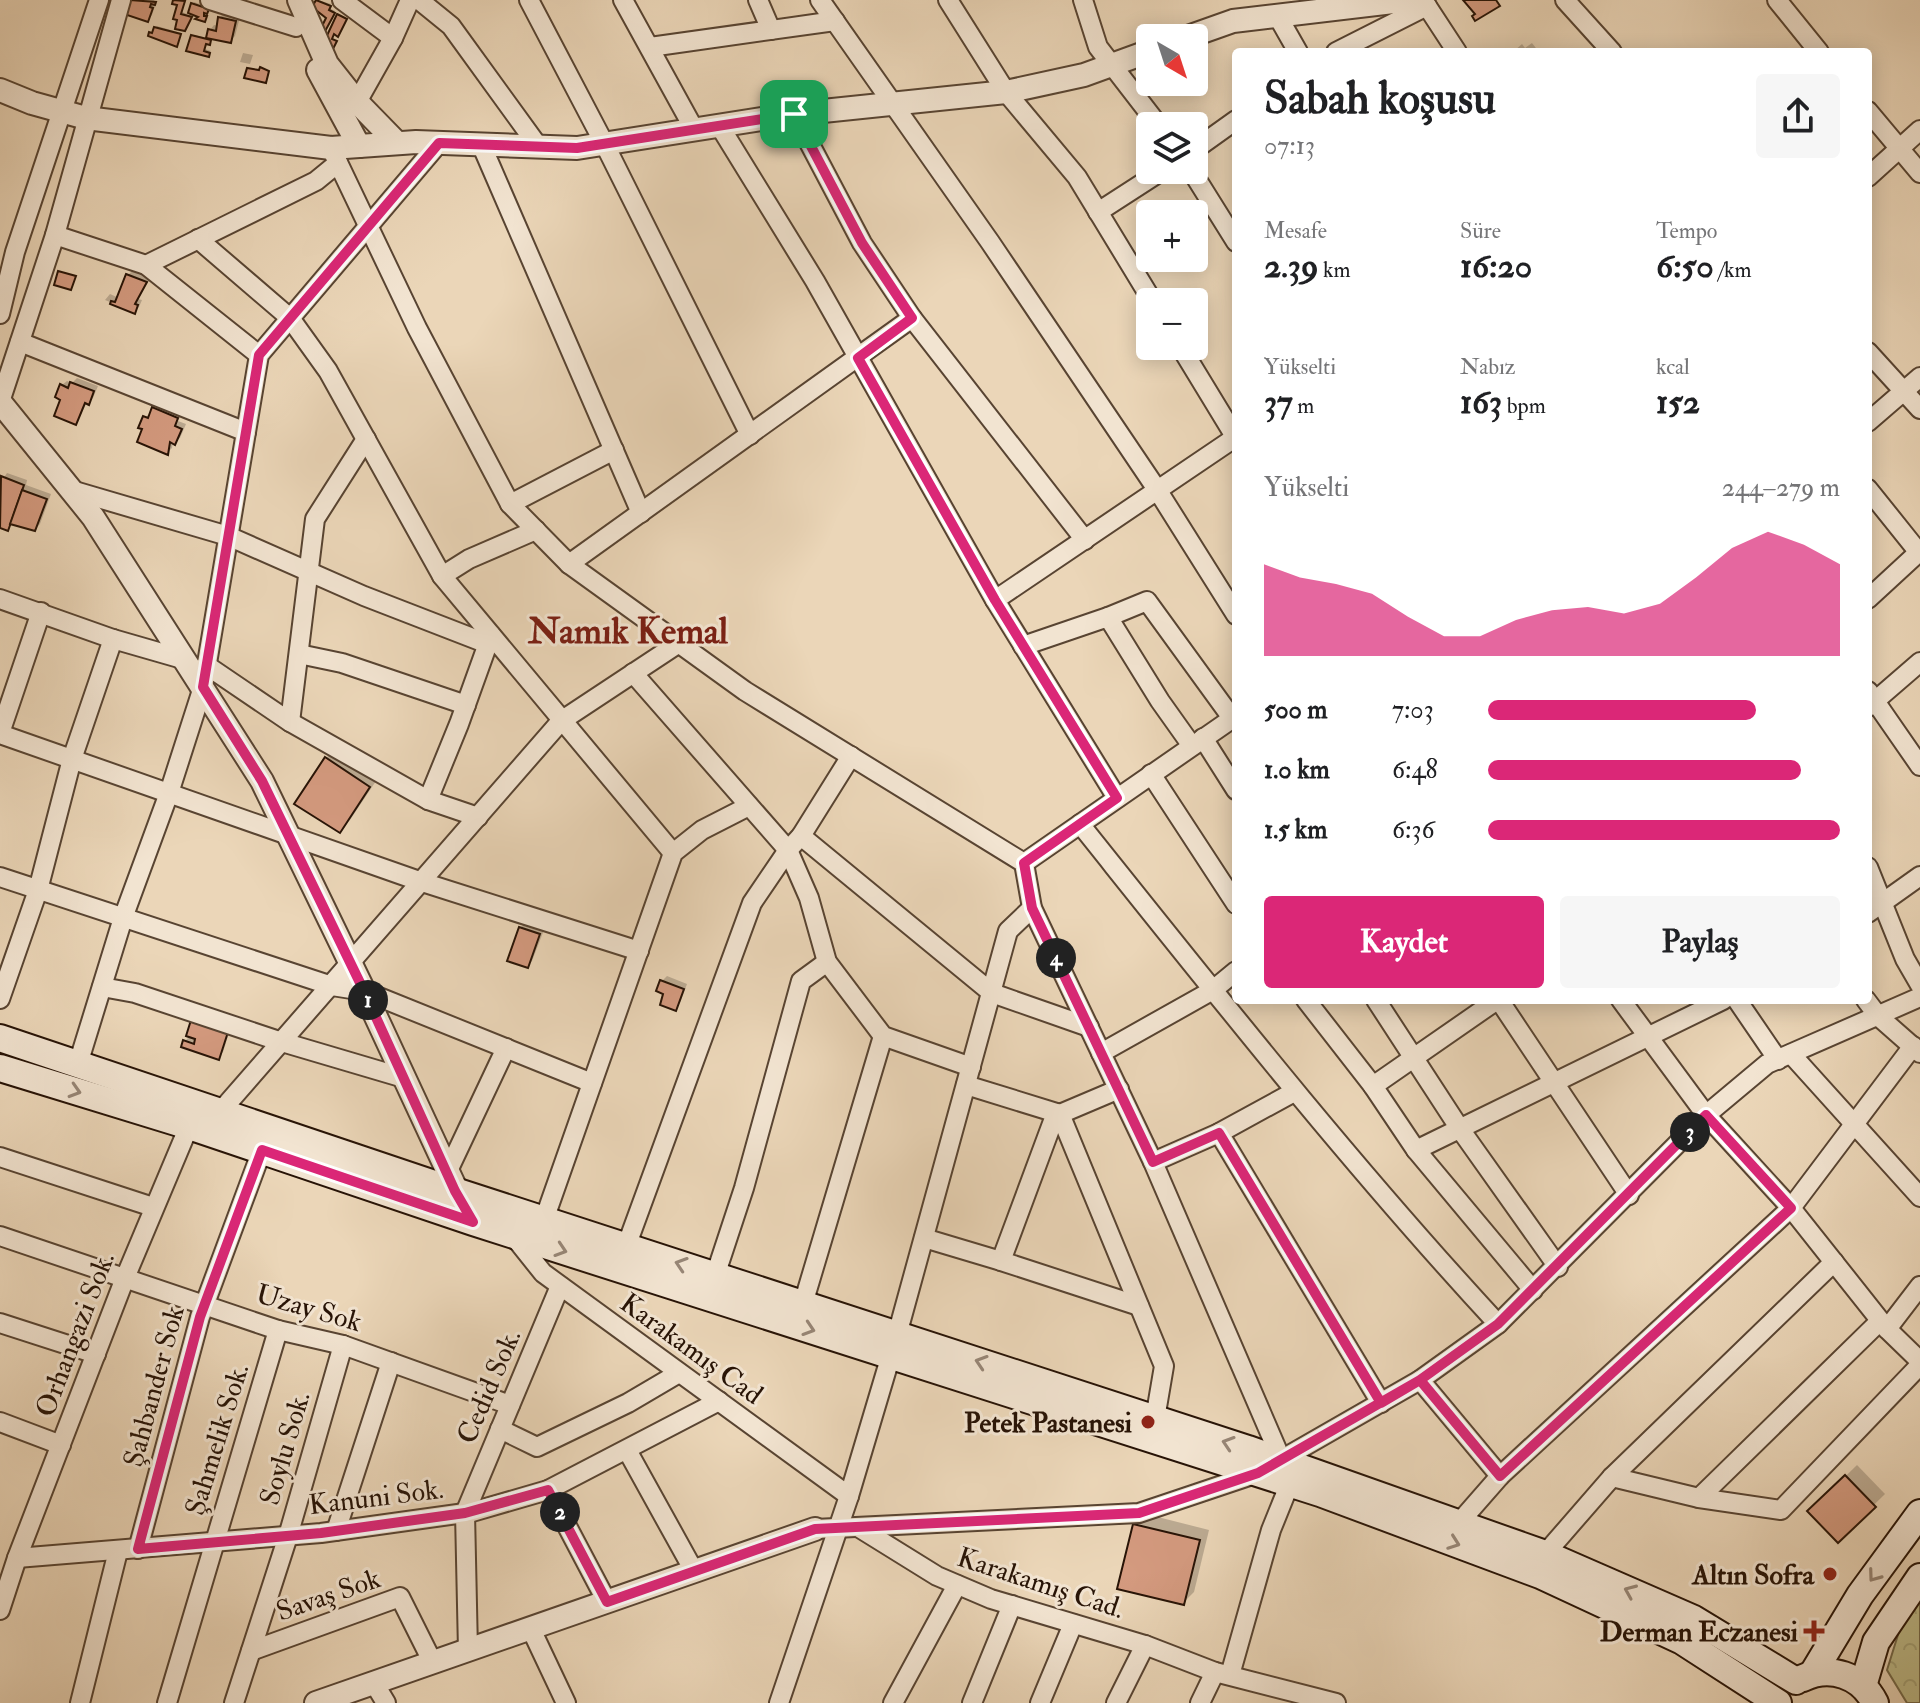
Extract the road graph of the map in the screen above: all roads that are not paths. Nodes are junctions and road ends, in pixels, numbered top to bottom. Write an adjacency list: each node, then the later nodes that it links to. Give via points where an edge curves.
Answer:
1 (99, 0): 36 (street)
2 (121, 0): 40 (street)
3 (210, 0): 20 (street)
4 (286, 0): 20 (street)
5 (299, 0): 34 (street, via 327,64)
6 (342, 0): 23 (street)
7 (410, 0): 23 (street)
8 (419, 0): 51 (street, via 451,26)
9 (529, 0): 48 (street)
10 (623, 0): 24 (street)
11 (758, 0): 21 (street)
12 (820, 0): 19 (street)
13 (948, 0): 33 (street)
14 (1565, 0): 28 (street)
15 (1777, 0): 29 (street)
16 (1086, 1): 31 (street, via 1098,47)
17 (1420, 2): 18 (street); 26 (street); 27 (street)
18 (1277, 15): 22 (street); 25 (street)
19 (835, 21): 21 (street); 35 (street)
20 (296, 27): 50 (street)
21 (771, 30): 24 (street)
22 (1208, 30)
23 (393, 38): 34 (street)
24 (650, 47): 43 (street)
25 (1296, 48)
26 (1343, 48)
27 (1454, 48)
28 (1608, 48)
29 (1811, 48)
30 (1136, 56): 31 (street)
31 (1112, 65): 33 (street); 37 (street)
32 (0, 90): 36 (street)
33 (1006, 92): 35 (street); 58 (street, via 1077,177)
34 (357, 102): 46 (street)
35 (892, 104): 38 (street); 85 (street)
36 (61, 110): 40 (street); 65 (street)
37 (1148, 112)
38 (794, 114): 42 (street); 67 (street, via 862,243)
39 (1872, 116): 52 (street)
40 (86, 118): 53 (street); 60 (street)
41 (1232, 123): 45 (street)
42 (719, 125): 43 (street); 71 (street)
43 (694, 129): 48 (street)
44 (1920, 130): 52 (street)
45 (1208, 140)
46 (397, 143): 47 (street); 50 (street)
47 (439, 143): 49 (street); 59 (street)
48 (604, 143): 51 (street); 80 (street)
49 (481, 144): 51 (street); 83 (street)
50 (359, 146): 53 (street)
51 (538, 146)
52 (1899, 148): 54 (street); 55 (street)
53 (335, 155): 59 (street); 62 (street, via 316,181)
54 (1872, 173)
55 (1920, 173)
56 (1141, 184): 58 (street)
57 (1200, 184): 61 (street)
58 (1098, 212): 64 (street)
59 (369, 226): 66 (street); 87 (street)
60 (55, 235): 63 (street); 68 (street)
61 (1232, 236)
62 (198, 239): 63 (street); 66 (street)
63 (146, 265): 69 (street)
64 (1144, 288)
65 (0, 314)
66 (290, 318): 69 (street); 81 (street)
67 (912, 318): 71 (street); 91 (street)
68 (20, 342): 75 (street); 79 (street)
69 (259, 355): 79 (street)
70 (1872, 357): 74 (street)
71 (858, 358): 80 (street); 98 (street)
72 (1189, 360): 78 (street)
73 (1920, 377): 74 (street)
74 (1903, 392): 76 (street); 77 (street)
75 (0, 402): 84 (street)
76 (1920, 409)
77 (1872, 419)
78 (1232, 431)
79 (246, 432): 90 (street)
80 (750, 435): 88 (street)
81 (366, 439): 94 (street, via 315,519); 95 (street)
82 (1232, 441): 85 (street)
83 (614, 450): 87 (street); 88 (street)
84 (71, 490): 90 (street); 108 (street)
85 (1158, 491): 91 (street); 99 (street)
86 (1872, 494): 92 (street)
87 (510, 504): 89 (street)
88 (641, 513): 93 (street)
89 (536, 530): 93 (street); 95 (street)
90 (228, 536): 94 (street); 108 (street)
91 (1085, 540): 98 (street)
92 (1919, 552): 96 (street)
93 (569, 564): 104 (street)
94 (309, 571): 103 (street); 106 (street)
95 (442, 576): 103 (street)
96 (1872, 595)
97 (0, 599): 100 (street)
98 (995, 600): 105 (street)
99 (1232, 609)
100 (41, 612): 102 (street); 117 (street)
101 (1108, 617): 105 (street); 113 (street, via 1147,601); 118 (street, via 1160,701)
102 (113, 639): 108 (street); 120 (street)
103 (489, 640): 112 (street); 115 (street)
104 (679, 643): 109 (street); 119 (street)
105 (1023, 646): 125 (street)
106 (299, 654): 112 (street); 116 (street)
107 (1920, 662): 110 (street)
108 (198, 671): 116 (street); 124 (street); 130 (street)
109 (633, 673): 115 (street); 127 (street)
110 (1872, 698)
111 (1872, 703): 121 (street)
112 (466, 705): 126 (street)
113 (1232, 714)
114 (1232, 718): 118 (street)
115 (561, 721): 128 (street); 132 (street)
116 (290, 722): 126 (street)
117 (0, 733): 120 (street)
118 (1198, 742): 122 (street); 123 (street)
119 (851, 756): 131 (street); 133 (street)
120 (72, 759): 124 (street); 137 (street)
121 (1920, 766)
122 (1151, 774): 125 (street); 138 (street)
123 (1232, 785)
124 (169, 793): 130 (street); 141 (street)
125 (1117, 798): 129 (street)
126 (428, 800): 128 (street)
127 (749, 806): 131 (street); 132 (street, via 702,830)
128 (478, 817): 136 (street)
129 (1080, 824): 133 (street); 149 (street)
130 (288, 834): 136 (street); 144 (street)
131 (794, 843): 143 (street); 151 (street); 203 (street, via 752,903)
132 (673, 853): 142 (street)
133 (1024, 863): 139 (street)
134 (1920, 876): 140 (street)
135 (0, 877): 137 (street)
136 (422, 882): 142 (street); 144 (street)
137 (38, 890): 141 (street); 153 (street)
138 (1232, 891)
139 (1032, 908): 151 (street, via 1008,931); 163 (street)
140 (1875, 909): 146 (street)
141 (123, 918): 147 (street); 148 (street)
142 (639, 951): 177 (street)
143 (827, 962): 164 (street); 207 (street, via 801,981)
144 (351, 964): 147 (street); 150 (street)
145 (1232, 974): 149 (street)
146 (1920, 985)
147 (332, 986): 150 (street); 167 (street)
148 (102, 987): 167 (street); 173 (street)
149 (1213, 990): 170 (street); 181 (street)
150 (364, 991): 168 (street); 176 (street)
151 (992, 993): 163 (street); 175 (street)
152 (1920, 997): 162 (street)
153 (0, 999)
154 (1309, 1004): 179 (street)
155 (1379, 1004): 171 (street)
156 (1492, 1004): 171 (street)
157 (1501, 1004): 178 (street)
158 (1624, 1004): 166 (street)
159 (1715, 1004): 166 (street)
160 (1740, 1004): 172 (street)
161 (1869, 1004): 162 (street)
162 (1878, 1016): 169 (street); 172 (street)
163 (1089, 1027): 170 (street)
164 (883, 1036): 175 (street); 213 (street)
165 (0, 1038): 173 (main road)
166 (1649, 1038): 178 (street); 184 (street)
167 (282, 1042): 176 (street); 182 (street)
168 (506, 1048): 177 (street); 193 (street)
169 (1916, 1049): 185 (street)
170 (1101, 1053): 180 (street)
171 (1414, 1057): 179 (street); 187 (street)
172 (1784, 1057): 184 (street, via 1767,1064); 185 (street)
173 (78, 1064): 182 (main road)
174 (0, 1068): 186 (main road, one-way to 186)
175 (968, 1076): 183 (street); 202 (street)
176 (404, 1078): 193 (street)
177 (592, 1083): 198 (street)
178 (1554, 1084): 187 (street); 194 (street)
179 (1373, 1086): 190 (street)
180 (1119, 1089): 183 (street); 192 (street)
181 (1294, 1092): 188 (street); 216 (street)
182 (220, 1112): 193 (main road)
183 (1058, 1113): 204 (street); 214 (street)
184 (1706, 1115): 194 (street); 197 (street)
185 (1853, 1125): 195 (street); 197 (street)
186 (189, 1126): 189 (main road); 196 (street, Orhangazi Sok.)
187 (1460, 1129): 190 (street); 206 (street)
188 (1219, 1133): 192 (street); 227 (street)
189 (262, 1150): 199 (main road); 212 (street, Şahbander Sok)
190 (1416, 1150): 211 (street)
191 (0, 1157): 196 (street)
192 (1153, 1162): 234 (street)
193 (451, 1182): 198 (main road); 199 (street)
194 (1629, 1195): 206 (street)
195 (1920, 1197)
196 (153, 1207): 208 (street, Orhangazi Sok.)
197 (1791, 1208): 205 (street); 236 (street)
198 (544, 1220): 203 (main road)
199 (473, 1222): 200 (main road)
200 (512, 1234): 209 (street, Karakamış Cad); 220 (main road, one-way to 220)
201 (0, 1236): 208 (street, Uzay Sok)
202 (924, 1238): 204 (street); 220 (street)
203 (626, 1247): 207 (main road, one-way to 203)
204 (1001, 1261): 214 (street)
205 (1834, 1262): 217 (street); 237 (street)
206 (1558, 1267): 211 (street)
207 (715, 1276): 213 (main road)
208 (125, 1278): 212 (street, Uzay Sok); 221 (street, Orhangazi Sok.)
209 (560, 1286): 224 (street, Karakamış Cad); 228 (street, Cedid Sok.)
210 (1920, 1286): 217 (street)
211 (1533, 1290): 216 (street)
212 (205, 1304): 218 (street, Uzay Sok); 249 (street, Şahbander Sok)
213 (803, 1304): 220 (main road)
214 (1139, 1306): 229 (street, via 1164,1366)
215 (0, 1323): 221 (street)
216 (1498, 1324): 225 (street)
217 (1884, 1325): 223 (street); 240 (street)
218 (278, 1330): 219 (street, Uzay Sok); 248 (street, Şahmelik Sok.)
219 (343, 1345): 222 (street, Uzay Sok); 247 (street, Soylu Sok.)
220 (893, 1345): 229 (main road, one-way to 220); 235 (main road); 239 (street)
221 (96, 1354): 232 (street, Orhangazi Sok.)
222 (391, 1362): 228 (street, Uzay Sok); 246 (street)
223 (1920, 1363): 240 (street, via 1781,1510)
224 (679, 1373): 226 (street, Karakamış Cad); 231 (street, via 537,1447)
225 (1420, 1380): 227 (street); 236 (street)
226 (719, 1401): 233 (street, Kanuni Sok.); 239 (street, Karakamış Cad)
227 (1381, 1403): 234 (street)
228 (510, 1405): 231 (street, Cedid Sok.)
229 (1155, 1419): 234 (main road, one-way to 229)
230 (0, 1422): 232 (street)
231 (500, 1429): 241 (street, Cedid Sok.)
232 (61, 1445): 252 (street, Orhangazi Sok.)
233 (627, 1450): 238 (street, Kanuni Sok.); 253 (street)
234 (1286, 1472): 235 (main road); 243 (main road); 265 (street); 283 (main road, one-way to 283, via 1540,1575 1682,1641)
235 (1258, 1473): 244 (street, via 1139,1513)
236 (1500, 1476): 243 (street)
237 (1612, 1477): 240 (street); 251 (street)
238 (548, 1490): 241 (street, Kanuni Sok.); 256 (street)
239 (849, 1496): 244 (street)
240 (1699, 1498)
241 (465, 1513): 246 (street, Kanuni Sok.); 263 (street, Cedid Sok.)
242 (1920, 1513): 266 (main road, one-way to 266)
243 (1458, 1524): 251 (main road)
244 (849, 1527): 245 (street); 255 (street, Karakamış Cad.); 270 (street)
245 (815, 1529): 253 (street)
246 (336, 1531): 247 (street, Kanuni Sok.)
247 (288, 1536): 248 (street, Kanuni Sok.); 262 (street, Soylu Sok.)
248 (215, 1542): 249 (street, Kanuni Sok.); 272 (street, Şahmelik Sok.)
249 (138, 1549): 250 (street, Kanuni Sok.)
250 (118, 1551): 252 (street, Kanuni Sok.); 271 (street)
251 (1545, 1554): 266 (main road, one-way to 251, via 1694,1619)
252 (10, 1566): 258 (street, Orhangazi Sok.)
253 (694, 1571): 256 (street)
254 (1920, 1577): 268 (main road, via 1876,1642)
255 (957, 1585): 257 (street, Karakamış Cad.); 277 (street)
256 (607, 1602): 260 (street)
257 (1012, 1605): 259 (street, Karakamış Cad.); 278 (street)
258 (0, 1610)
259 (1073, 1624): 261 (street, Karakamış Cad.); 279 (street)
260 (531, 1629): 263 (street); 276 (street)
261 (1145, 1645): 265 (street, Karakamış Cad.); 280 (street)
262 (251, 1651): 264 (street, Savaş Sok, via 400,1597); 273 (street, Soylu Sok.)
263 (468, 1651): 264 (street)
264 (433, 1663): 267 (street)
265 (1223, 1674): 269 (street, Karakamış Cad.); 281 (street)
266 (1804, 1677): 268 (main road, via 1831,1672 1848,1676); 283 (main road)
267 (374, 1683): 274 (street); 275 (street)
268 (1869, 1694)
269 (1289, 1696): 282 (street, Karakamış Cad.)
270 (781, 1702)
271 (80, 1703)
272 (167, 1703)
273 (234, 1703)
274 (316, 1703)
275 (386, 1703)
276 (566, 1703)
277 (893, 1703)
278 (972, 1703)
279 (1040, 1703)
280 (1116, 1703)
281 (1200, 1703)
282 (1336, 1703)
283 (1778, 1703)

